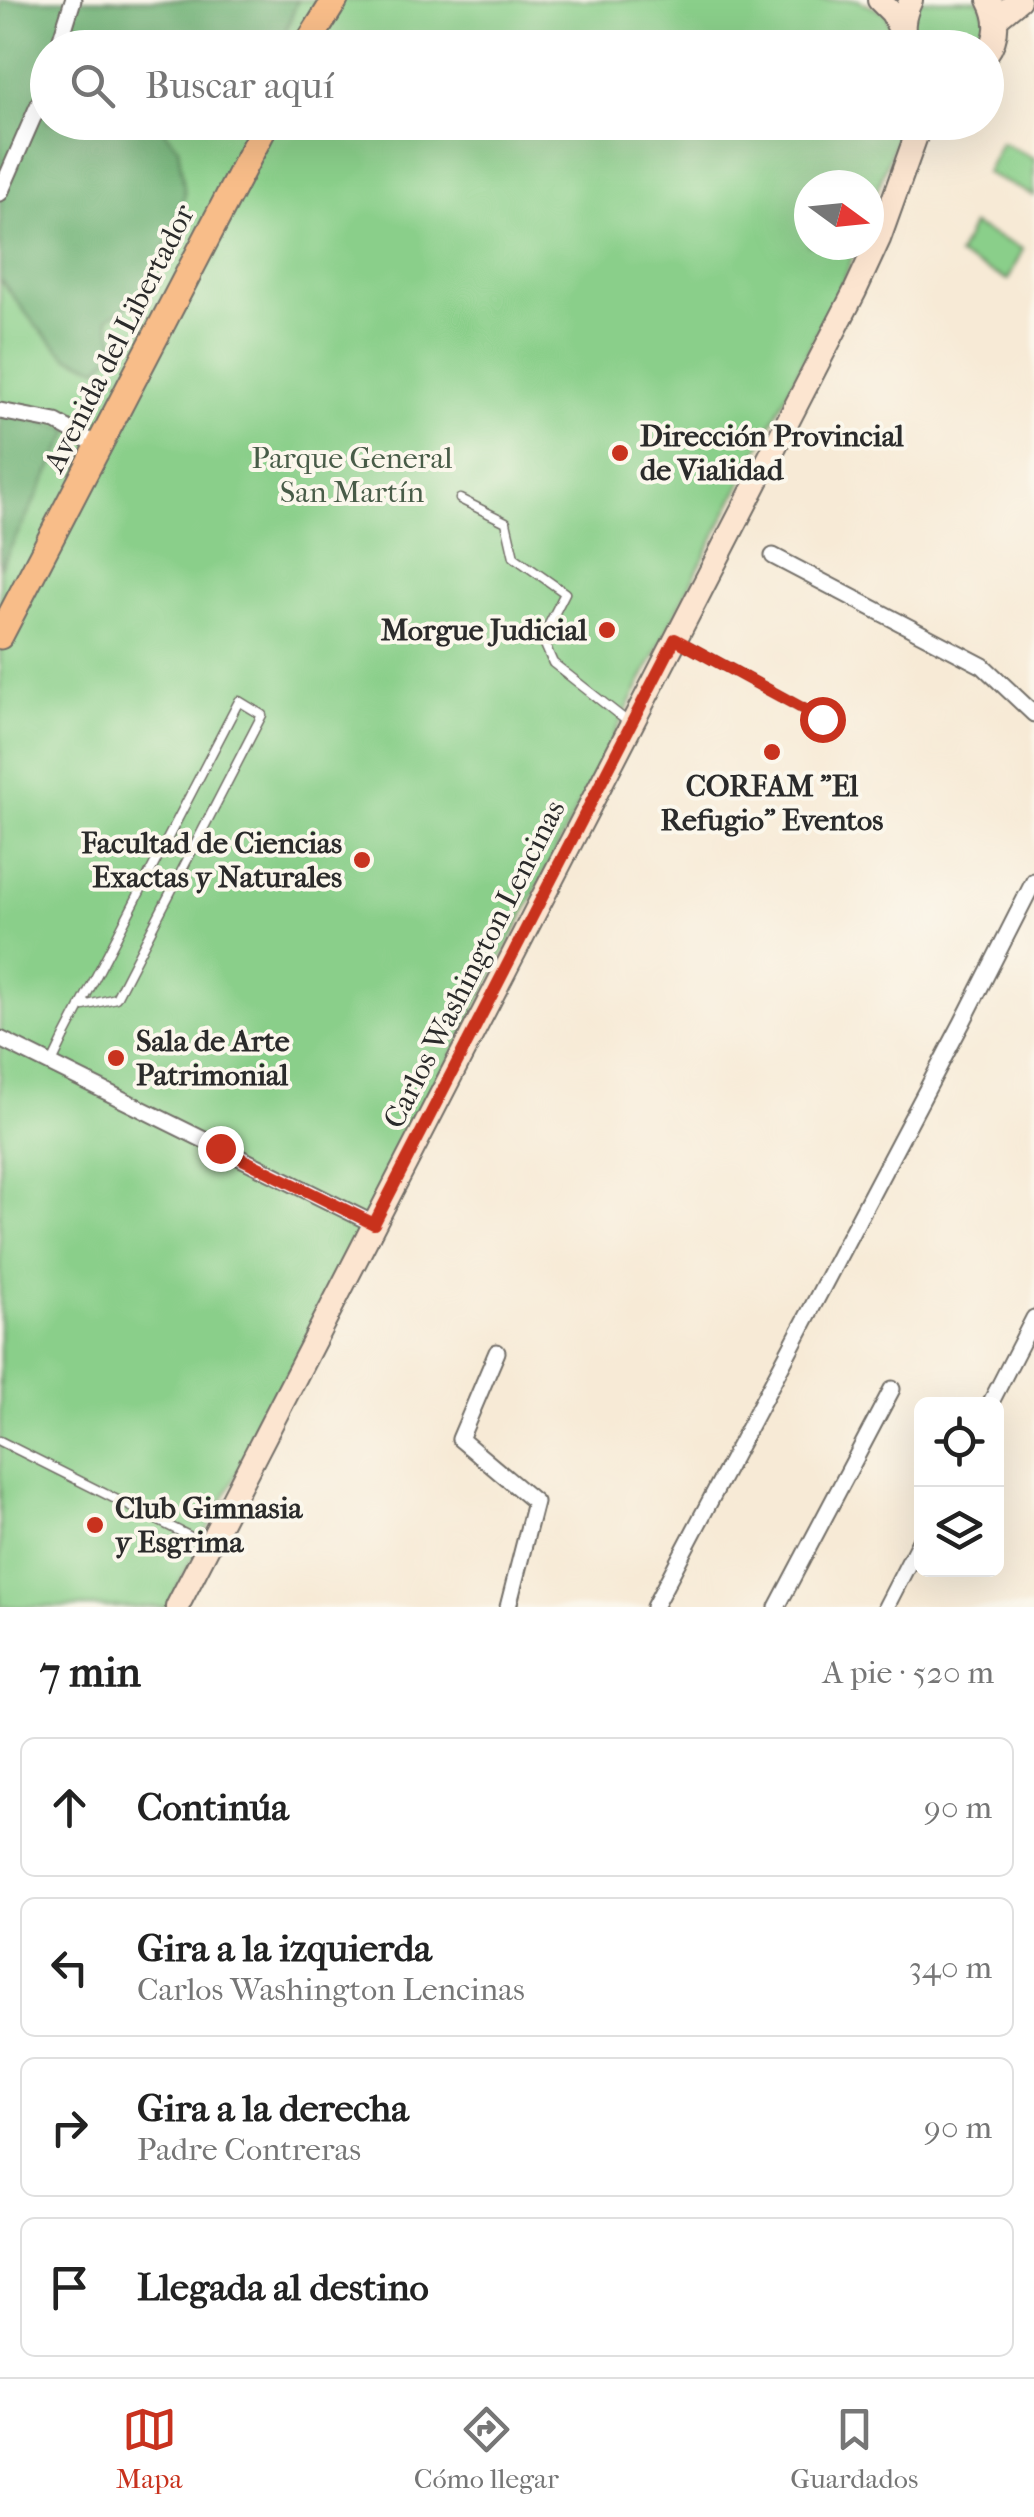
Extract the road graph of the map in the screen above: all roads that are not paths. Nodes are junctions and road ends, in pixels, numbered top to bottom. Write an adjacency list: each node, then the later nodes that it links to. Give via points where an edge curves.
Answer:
1 (73, 0): 8 (street)
2 (321, 0): 9 (main road)
3 (335, 0): 10 (main road)
4 (879, 0): 11 (main road)
5 (911, 0): 12 (main road)
6 (1019, 0): 7 (main road)
7 (992, 9)
8 (64, 30)
9 (312, 30)
10 (316, 30)
11 (900, 30)
12 (905, 30)
13 (30, 125): 18 (street)
14 (258, 140): 22 (main road, Avenida del Libertador)
15 (901, 140): 17 (main road)
16 (914, 140): 20 (main road, Carlos Washington Lencinas, via 878,239)
17 (884, 190)
18 (0, 193)
19 (859, 260): 20 (main road, Carlos Washington Lencinas)
20 (825, 348): 26 (main road, Carlos Washington Lencinas)
21 (0, 411): 22 (street, via 56,422)
22 (99, 446): 25 (main road, Avenida del Libertador)
23 (460, 499): 29 (lane, via 506,522 514,557 565,593 542,638 552,663)
24 (773, 556): 27 (street, via 983,666)
25 (0, 636)
26 (675, 639): 28 (lane); 29 (main road, Carlos Washington Lencinas)
27 (1034, 714)
28 (822, 719)
29 (632, 724): 34 (main road, Carlos Washington Lencinas)
30 (1034, 881): 44 (street)
31 (80, 1007): 31 (lane, via 238,701 262,714 116,998); 33 (lane)
32 (0, 1039): 33 (street)
33 (52, 1065): 34 (street)
34 (374, 1224): 40 (main road, Carlos Washington Lencinas)
35 (1034, 1318): 38 (street)
36 (497, 1352): 43 (street, via 460,1439 535,1502)
37 (892, 1388): 45 (street)
38 (994, 1397)
39 (0, 1441): 40 (lane)
40 (208, 1546): 42 (main road, Carlos Washington Lencinas)
41 (914, 1553): 46 (street)
42 (177, 1607)
43 (508, 1607)
44 (654, 1607)
45 (777, 1607)
46 (886, 1607)

